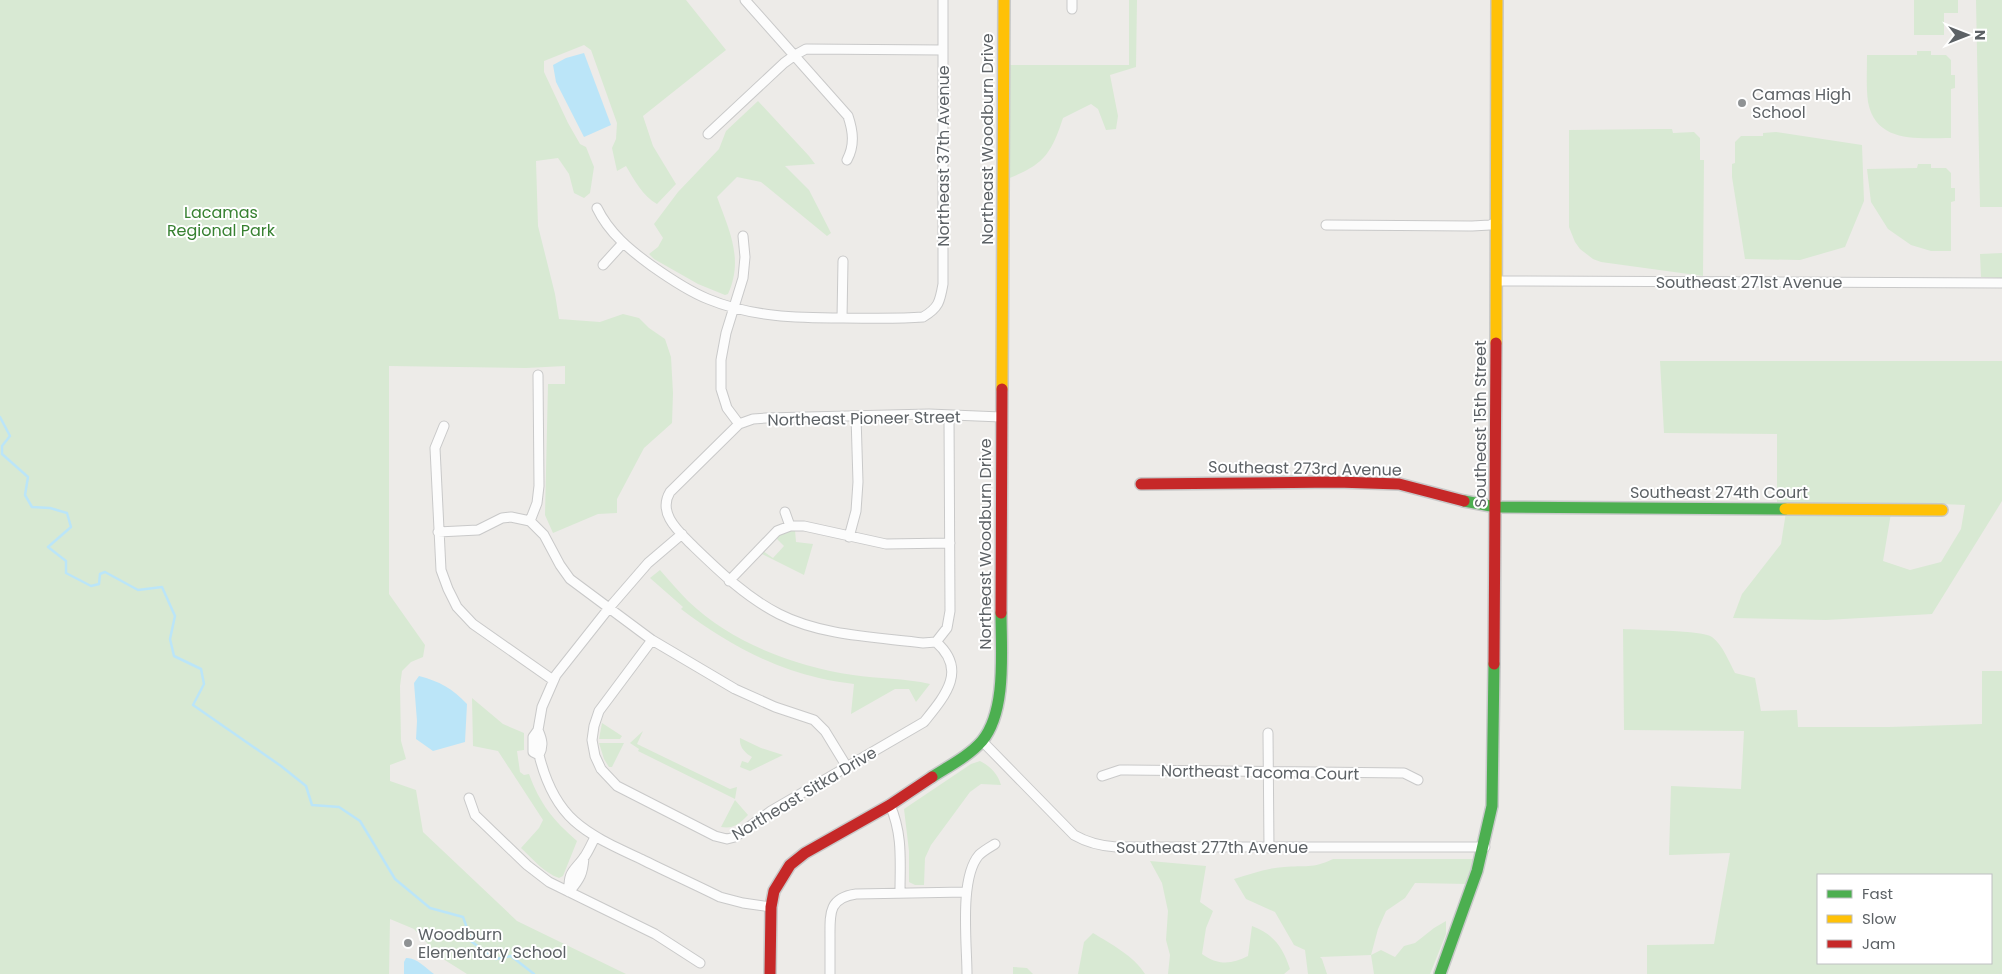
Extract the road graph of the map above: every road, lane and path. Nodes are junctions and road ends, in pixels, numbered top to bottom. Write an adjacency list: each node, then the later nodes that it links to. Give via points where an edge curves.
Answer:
1 (745, 0): 6 (street)
2 (943, 0): 5 (street, Northeast 37th Avenue)
3 (1004, 0): 23 (street, Northeast Woodburn Drive)
4 (1497, 0): 10 (street, Southeast 15th Street)
5 (942, 50): 6 (street, via 813,48); 19 (street, Northeast 37th Avenue, via 941,296 935,310 923,317)
6 (794, 55): 7 (street); 8 (street, via 848,116 853,140)
7 (708, 134)
8 (847, 160)
9 (598, 208): 13 (street, via 604,223)
10 (1497, 222): 11 (street, via 1472,226); 16 (street, Southeast 15th Street)
11 (1326, 225)
12 (743, 236): 18 (street, via 743,278)
13 (623, 243): 15 (street); 18 (street, via 672,280 708,299)
14 (843, 261): 19 (street)
15 (603, 265)
16 (1496, 281): 17 (street, Southeast 271st Avenue); 27 (street, Southeast 15th Street)
17 (2002, 283)
18 (734, 307): 19 (street, via 781,317); 24 (street, via 722,360 720,389 727,408)
19 (842, 318)
20 (538, 375): 30 (street, via 539,486 538,503)
21 (856, 416): 22 (street, Northeast Pioneer Street); 24 (street, Northeast Pioneer Street, via 766,418); 34 (street, via 858,482 856,511)
22 (949, 416): 23 (street, Northeast Pioneer Street); 35 (street)
23 (1001, 417): 42 (street, Northeast Woodburn Drive, via 999,693 993,724)
24 (739, 424): 33 (street, via 667,497 668,518)
25 (444, 426): 32 (street, via 435,448)
26 (1141, 484): 27 (street, Southeast 273rd Avenue, via 1399,484)
27 (1496, 507): 28 (street, Southeast 274th Court); 51 (street, Southeast 15th Street, via 1493,783)
28 (1942, 510)
29 (785, 512): 31 (street)
30 (530, 521): 32 (street, via 502,518 478,530); 37 (street, via 544,535 570,579)
31 (790, 526): 34 (street, via 804,526); 36 (street, via 776,531)
32 (438, 532): 40 (street, via 441,570 457,607 473,624)
33 (682, 534): 36 (street); 37 (street, via 648,563)
34 (849, 537): 35 (street, via 886,544)
35 (950, 543): 39 (street, via 949,623)
36 (729, 580): 39 (street, via 779,614 805,624 840,633)
37 (609, 608): 38 (street); 40 (street)
38 (652, 640): 43 (street, via 754,699 814,720 825,731); 43 (street, Northeast Sitka Drive, via 599,711 594,726 595,756 601,769 618,786 715,836 727,839 736,837 771,811)
39 (936, 642): 43 (street, Northeast Sitka Drive, via 948,655 952,674 944,699 917,727)
40 (553, 680): 49 (street, via 533,737 533,752 539,755 554,797 570,817)
41 (1268, 733): 44 (street)
42 (982, 741): 48 (street, Northeast Woodburn Drive, via 968,754); 52 (street, Southeast 277th Avenue, via 1074,834 1086,841 1116,847)
43 (847, 767)
44 (1269, 772): 45 (street, Northeast Tacoma Court, via 1120,770); 46 (street, Northeast Tacoma Court, via 1404,773); 52 (street)
45 (1102, 776)
46 (1418, 780)
47 (469, 798): 53 (street, via 475,815 527,865)
48 (890, 805): 55 (street, via 898,822 900,838); 56 (street, Northeast Woodburn Drive, via 805,853 790,865 774,891)
49 (595, 837): 53 (street, via 584,857 584,870); 56 (street, via 720,897)
50 (995, 844): 54 (street, via 979,855 971,870)
51 (1484, 847): 52 (street, Southeast 277th Avenue); 61 (street, Southeast 15th Street, via 1477,876)
52 (1269, 848)
53 (569, 892): 57 (street, via 655,934)
54 (966, 892): 55 (street); 60 (street)
55 (900, 893): 59 (street, via 847,895 838,900 830,915)
56 (771, 906): 58 (street, Northeast Woodburn Drive)
57 (700, 963)
58 (770, 974)
59 (830, 974)
60 (968, 974)
61 (1440, 974)

